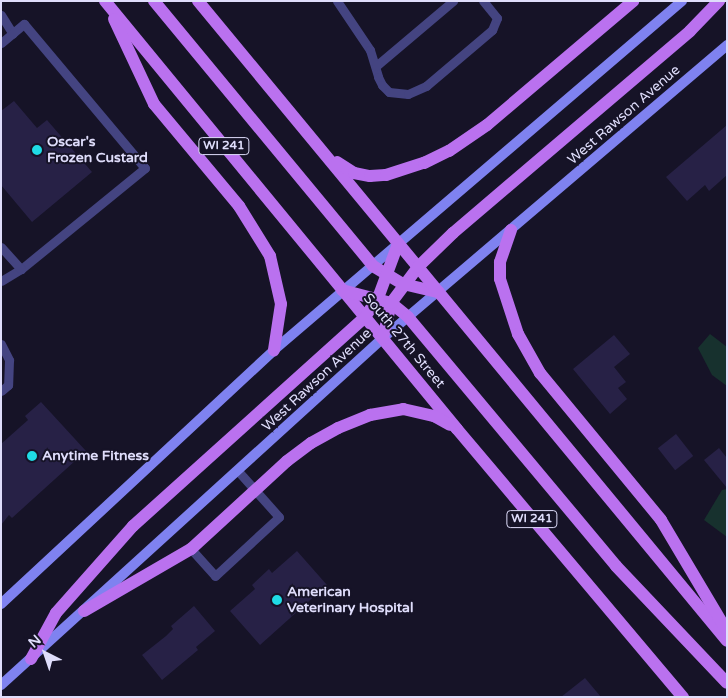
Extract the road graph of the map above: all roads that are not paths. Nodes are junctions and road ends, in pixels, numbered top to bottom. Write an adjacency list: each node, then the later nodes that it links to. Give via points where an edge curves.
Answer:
1 (105, 1): 25 (main road, South 27th Street / WI 241); 33 (main road, via 154,104 239,206 270,256 281,304)
2 (154, 1): 19 (main road)
3 (198, 1): 15 (main road)
4 (337, 1): 14 (lane, via 370,50)
5 (453, 1): 14 (lane)
6 (483, 1): 14 (lane, via 497,18 492,30 426,86 408,94 388,92 378,77)
7 (633, 1): 15 (main road, via 487,125 449,151 406,169 370,176 354,172)
8 (682, 1): 17 (main road)
9 (719, 1): 20 (main road, via 690,31)
10 (1, 15): 11 (lane)
11 (13, 34): 12 (lane); 21 (lane, via 24,24 145,168)
12 (1, 43)
13 (727, 45): 16 (main road, West Rawson Avenue)
14 (376, 66)
15 (328, 156): 17 (main road)
16 (511, 230): 26 (main road, West Rawson Avenue); 41 (main road, via 500,262 500,279 518,334 540,373 661,520)
17 (398, 244): 19 (main road); 20 (main road); 22 (main road)
18 (1, 247): 21 (lane)
19 (373, 266): 22 (main road); 25 (main road)
20 (418, 266): 24 (main road); 26 (main road)
21 (20, 269): 23 (lane)
22 (388, 276): 24 (main road); 27 (main road)
23 (1, 281)
24 (403, 284): 26 (main road); 28 (main road)
25 (342, 290): 27 (main road); 29 (main road, South 27th Street / WI 241); 33 (main road)
26 (439, 292): 30 (main road, West Rawson Avenue); 42 (main road)
27 (378, 298): 28 (main road); 29 (main road)
28 (391, 303): 30 (main road); 31 (main road)
29 (365, 317): 31 (main road, South 27th Street / WI 241); 43 (main road, via 133,526 56,613)
30 (408, 317): 31 (main road, West Rawson Avenue); 44 (main road, via 616,566)
31 (383, 338): 35 (main road, South 27th Street / WI 241); 36 (main road, West Rawson Avenue)
32 (1, 344): 34 (lane, via 9,360 8,385)
33 (274, 350): 39 (main road)
34 (1, 391)
35 (457, 429): 37 (main road, via 434,416 402,409 370,414 311,443); 46 (main road, South 27th Street / WI 241)
36 (238, 472): 37 (lane); 40 (main road, West Rawson Avenue)
37 (255, 490): 38 (main road); 38 (lane, via 279,517 216,576)
38 (191, 549): 40 (main road)
39 (1, 604)
40 (84, 611): 43 (main road, West Rawson Avenue)
41 (727, 631)
42 (727, 641)
43 (31, 659): 45 (main road, West Rawson Avenue)
44 (727, 683)
45 (1, 685)
46 (683, 697)

